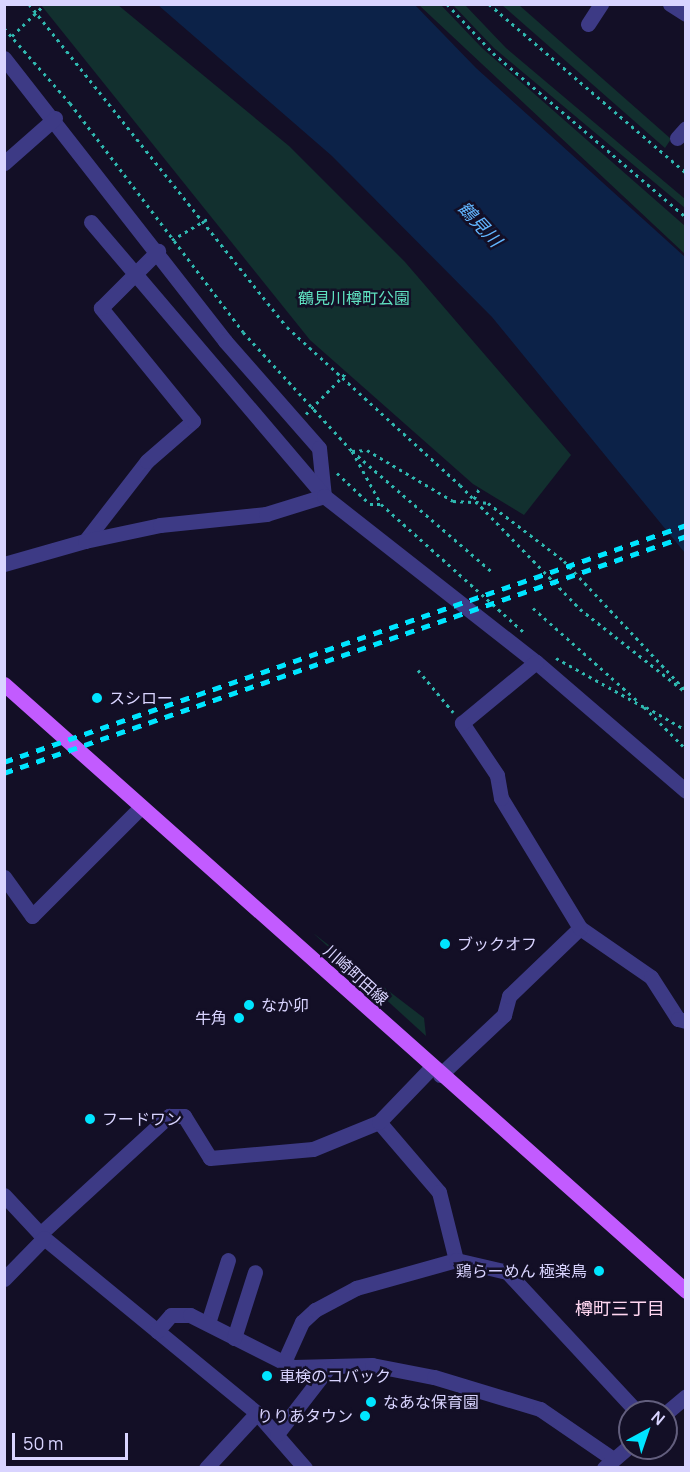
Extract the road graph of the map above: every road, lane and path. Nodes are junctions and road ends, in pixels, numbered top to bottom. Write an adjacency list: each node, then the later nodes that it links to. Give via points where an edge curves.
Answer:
1 (29, 4): 7 (path)
2 (447, 4): 17 (path, via 493,53)
3 (489, 4): 16 (path)
4 (601, 4): 9 (street)
5 (670, 4): 8 (street)
6 (43, 6): 7 (path)
7 (37, 13): 11 (path); 20 (path)
8 (686, 14)
9 (588, 24)
10 (4, 28): 11 (path)
11 (12, 36): 13 (path)
12 (4, 58): 14 (street)
13 (70, 104): 14 (path); 21 (path)
14 (60, 113): 15 (street); 22 (street)
15 (4, 163)
16 (686, 173)
17 (686, 217)
18 (209, 218): 20 (path)
19 (91, 222): 23 (street)
20 (202, 222): 21 (path); 25 (path, via 262,300)
21 (173, 239): 22 (path); 26 (path)
22 (163, 247): 23 (street); 29 (street, via 225,341 319,448)
23 (134, 271): 31 (street); 34 (street, via 100,308 193,421 147,461)
24 (345, 374): 25 (path)
25 (339, 379): 26 (path); 32 (path)
26 (311, 408): 27 (path); 28 (path)
27 (306, 413)
28 (352, 451): 32 (path, via 367,450 444,497); 33 (path); 36 (path)
29 (325, 467): 31 (street); 33 (path, via 370,504)
30 (479, 489): 32 (path)
31 (324, 496): 34 (street, via 266,514 160,525); 39 (street)
32 (474, 499): 42 (path, via 580,609); 42 (path, via 488,503 564,561)
33 (381, 504): 38 (path)
34 (85, 541): 35 (street)
35 (4, 564)
36 (492, 573)
37 (533, 608): 43 (path)
38 (530, 636)
39 (541, 656): 43 (path); 44 (street); 47 (street)
40 (417, 670): 44 (path)
41 (4, 684): 48 (main road, 川崎町田線)
42 (686, 691)
43 (644, 706): 45 (path, via 660,711); 46 (path)
44 (462, 723): 50 (street, via 497,775 501,798)
45 (686, 730)
46 (686, 749)
47 (686, 791)
48 (141, 807): 49 (street, via 32,916); 52 (main road, 川崎町田線)
49 (4, 877)
50 (580, 928): 51 (street, via 651,977 678,1019); 52 (street, via 509,996 504,1015)
51 (686, 1021)
52 (436, 1071): 53 (street); 60 (main road, 川崎町田線)
53 (379, 1122): 55 (street, via 313,1149 210,1158 184,1116 169,1116); 57 (street, via 439,1192)
54 (4, 1195): 55 (street)
55 (42, 1236): 59 (street); 62 (street)
56 (228, 1260): 61 (street)
57 (456, 1260): 64 (street, via 356,1288 315,1310 302,1322); 66 (street, via 507,1272)
58 (255, 1272): 63 (street)
59 (4, 1279)
60 (686, 1291)
61 (207, 1323): 62 (street, via 171,1315); 63 (street)
62 (157, 1331): 67 (street)
63 (234, 1338): 64 (street)
64 (284, 1362): 65 (street)
65 (328, 1368): 68 (street); 69 (street, via 402,1370 540,1409)
66 (626, 1400)
67 (257, 1413): 68 (street); 70 (street)
68 (277, 1434): 71 (street)
69 (609, 1463)
70 (206, 1467)
71 (305, 1467)

